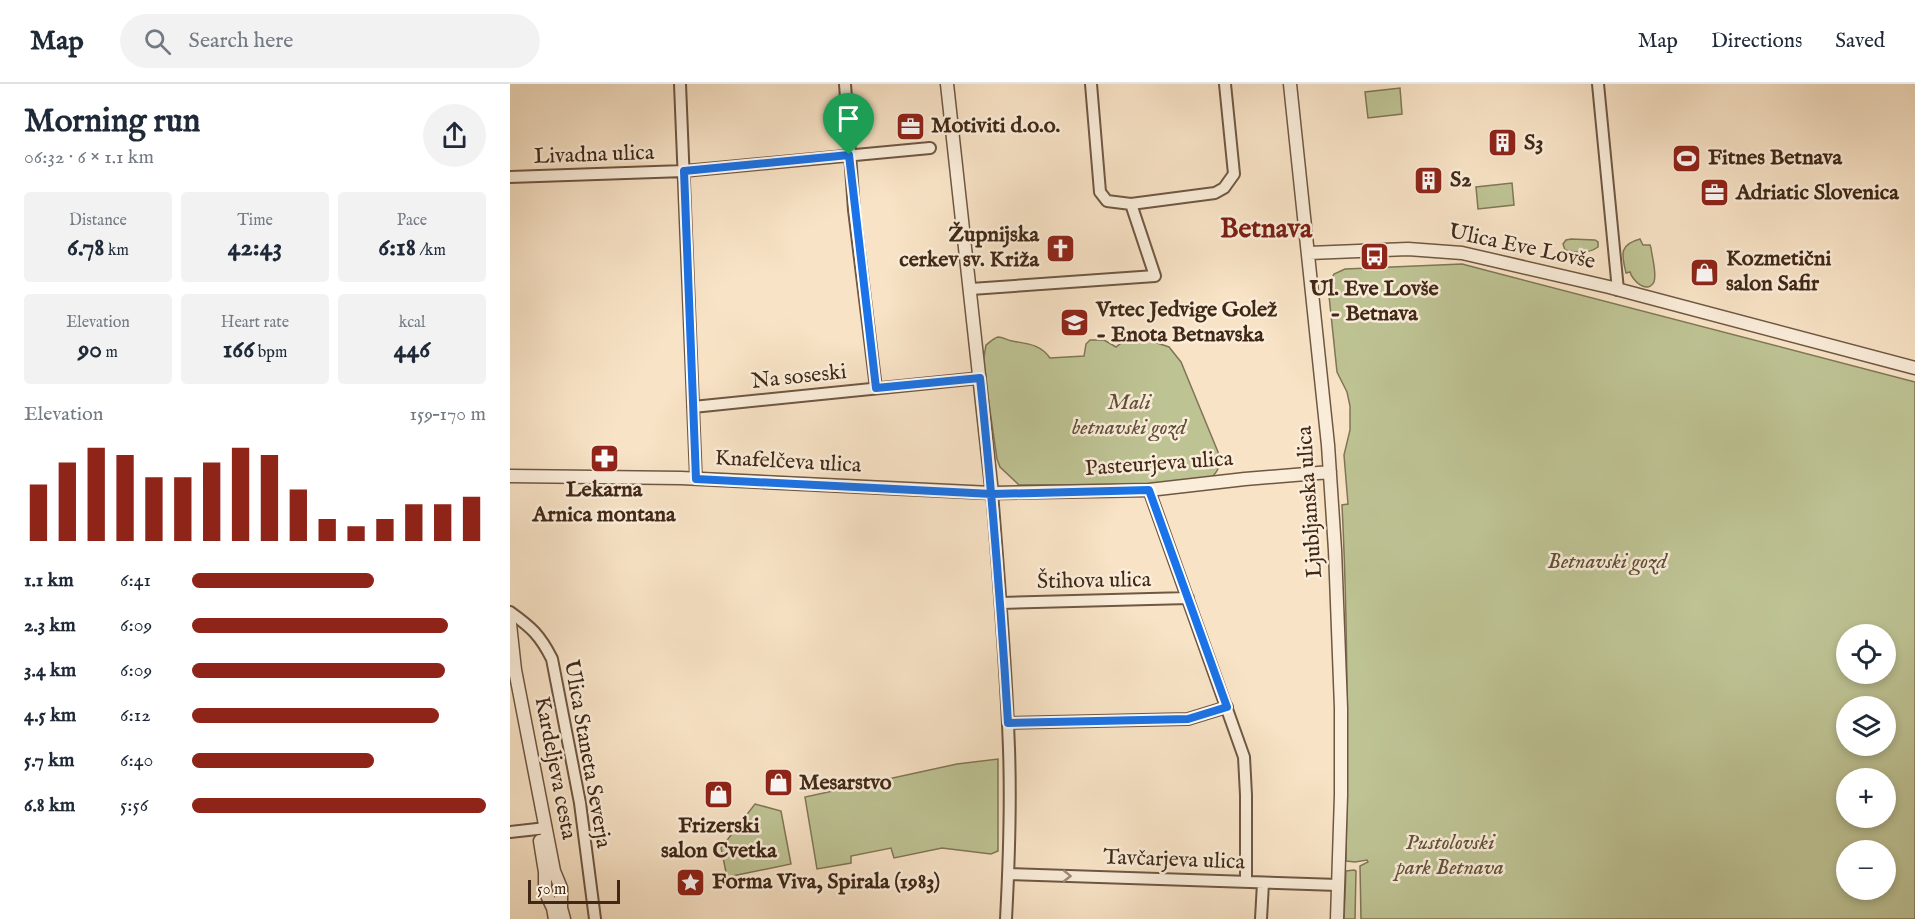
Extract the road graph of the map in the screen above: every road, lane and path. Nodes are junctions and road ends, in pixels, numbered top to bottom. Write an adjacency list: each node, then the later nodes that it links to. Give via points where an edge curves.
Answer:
1 (680, 84): 10 (street)
2 (845, 84): 9 (street)
3 (947, 84): 14 (street)
4 (1091, 84): 12 (street, via 1100,192 1107,201)
5 (1225, 84): 12 (street, via 1234,174 1230,183 1215,193)
6 (1290, 84): 13 (street, Ljubljanska ulica)
7 (1598, 84): 15 (street, Ulica Eve Lovše)
8 (930, 148): 9 (street, Livadna ulica)
9 (849, 155): 10 (street, Livadna ulica); 18 (street)
10 (684, 171): 11 (street, Livadna ulica); 19 (street)
11 (510, 177)
12 (1131, 204): 14 (street, via 1155,276)
13 (1309, 253): 15 (street, Ulica Eve Lovše, via 1408,249 1462,253); 20 (street, Ljubljanska ulica)
14 (971, 289): 17 (street)
15 (1618, 290): 16 (street, Ulica Eve Lovše)
16 (1915, 368)
17 (980, 378): 18 (street, Na soseski); 24 (street)
18 (876, 388): 19 (street, Na soseski)
19 (693, 407): 22 (street)
20 (1330, 472): 23 (street, Pasteurjeva ulica); 37 (street, Ljubljanska ulica, via 1341,708)
21 (510, 476): 22 (street, Knafelčeva ulica)
22 (696, 479): 24 (street, Knafelčeva ulica)
23 (1149, 490): 24 (street, Pasteurjeva ulica); 25 (street)
24 (992, 494): 26 (street)
25 (1188, 598): 26 (street, Štihova ulica); 30 (street)
26 (1001, 603): 31 (street)
27 (510, 612): 40 (street, Ulica Staneta Severja, via 542,639 552,659 580,802)
28 (510, 624): 32 (street, Kardeljeva cesta)
29 (510, 680): 32 (street, Kardeljeva cesta)
30 (1227, 707): 31 (street, via 1188,719); 35 (street, via 1244,757)
31 (1008, 723): 34 (street)
32 (542, 829): 33 (street); 38 (street, Kardeljeva cesta, via 545,891); 39 (street, Kardeljeva cesta, via 561,888)
33 (510, 832)
34 (1008, 874): 35 (street, Tavčarjeva ulica, one-way to 35); 41 (street)
35 (1246, 880): 36 (street, Tavčarjeva ulica)
36 (1263, 883): 37 (street, Tavčarjeva ulica); 42 (street)
37 (1338, 885): 43 (street, Ljubljanska ulica)
38 (555, 919)
39 (564, 919)
40 (595, 919)
41 (1006, 919)
42 (1261, 919)
43 (1337, 919)

